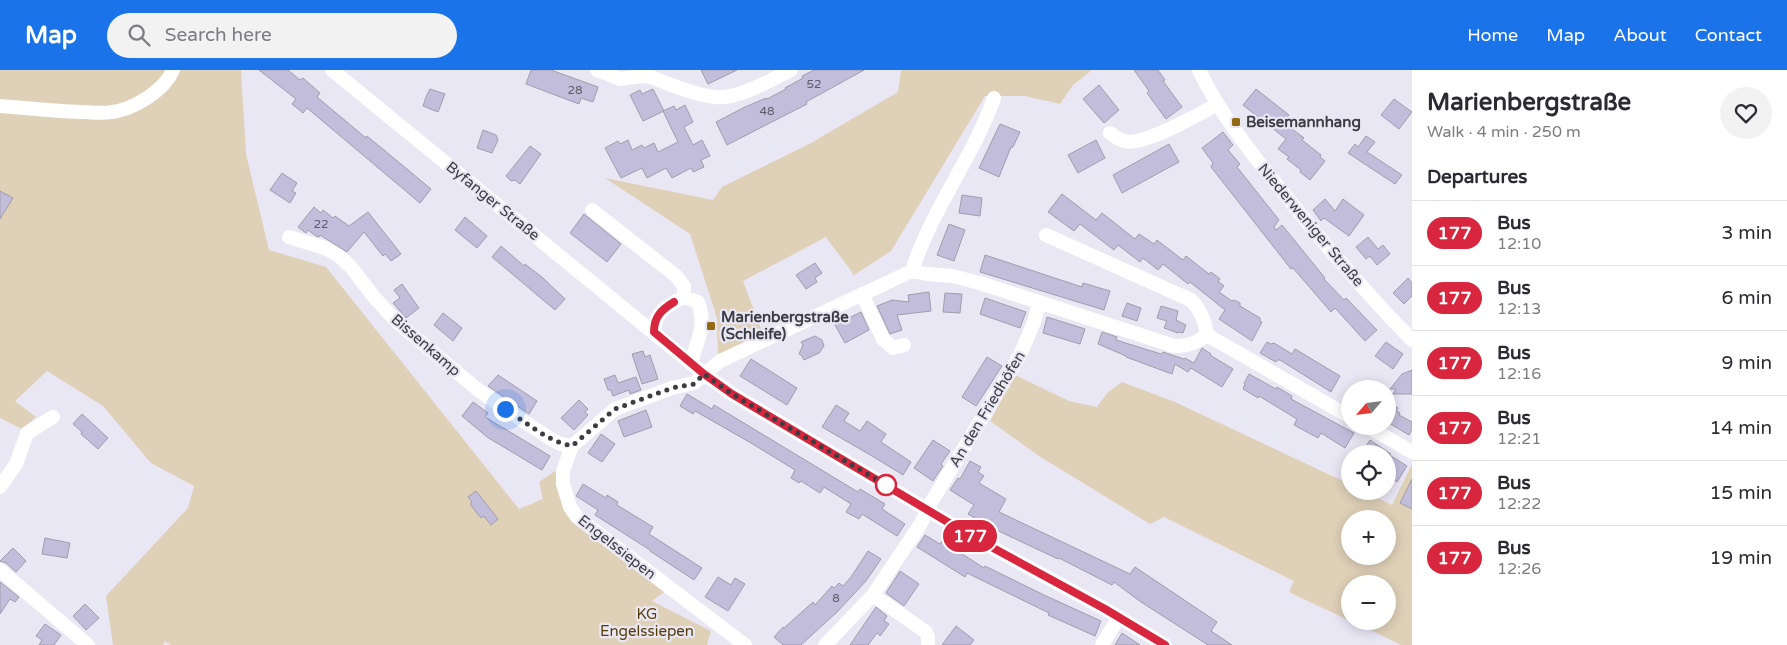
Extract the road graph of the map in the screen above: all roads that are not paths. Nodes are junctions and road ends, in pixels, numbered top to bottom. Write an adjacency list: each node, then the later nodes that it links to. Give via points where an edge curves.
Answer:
1 (173, 70): 8 (street, via 157,91 116,112)
2 (332, 70): 17 (street, Byfanger Straße)
3 (597, 70): 4 (street, via 620,79 651,77 715,98 760,86)
4 (791, 70)
5 (1199, 70): 7 (street, Niederweniger Straße)
6 (994, 98): 13 (street, via 920,247)
7 (1218, 104): 9 (street, via 1140,141 1125,142); 19 (street, Niederweniger Straße, via 1247,148 1335,258)
8 (0, 106)
9 (1110, 133)
10 (592, 210): 15 (street, via 676,276 684,286)
11 (1046, 236): 18 (street, via 1191,300 1199,308)
12 (289, 237): 26 (street, Bissenkamp, via 338,256 398,322 477,389 551,439)
13 (912, 271): 14 (street); 16 (street, via 980,283)
14 (862, 294): 20 (street, via 883,339 893,348); 22 (street, via 720,361)
15 (684, 297): 17 (street, via 663,309 656,318); 21 (street, via 698,302 702,313 702,330)
16 (1039, 303): 18 (street, via 1174,346 1191,344); 29 (street, An den Friedhöfen, via 1020,356)
17 (654, 332): 21 (street, Byfanger Straße)
18 (1207, 335): 23 (street)
19 (1412, 340)
20 (904, 345)
21 (691, 363): 22 (street, Byfanger Straße)
22 (704, 374): 26 (street, Engelssiepen, via 694,384 672,388 615,409); 29 (street, Byfanger Straße)
23 (1341, 412)
24 (53, 417): 28 (street, via 27,433 16,464)
25 (1383, 435): 27 (street)
26 (572, 446): 34 (street, Engelssiepen, via 563,471 563,484 570,508 577,517)
27 (1412, 452)
28 (0, 487)
29 (928, 511): 31 (street, An den Friedhöfen); 32 (street, Byfanger Straße)
30 (0, 570): 33 (street)
31 (873, 595): 35 (street, An den Friedhöfen); 36 (street, via 926,632)
32 (1119, 618): 37 (street); 38 (street, Byfanger Straße)
33 (88, 645)
34 (744, 645)
35 (825, 645)
36 (928, 645)
37 (1102, 645)
38 (1165, 645)

